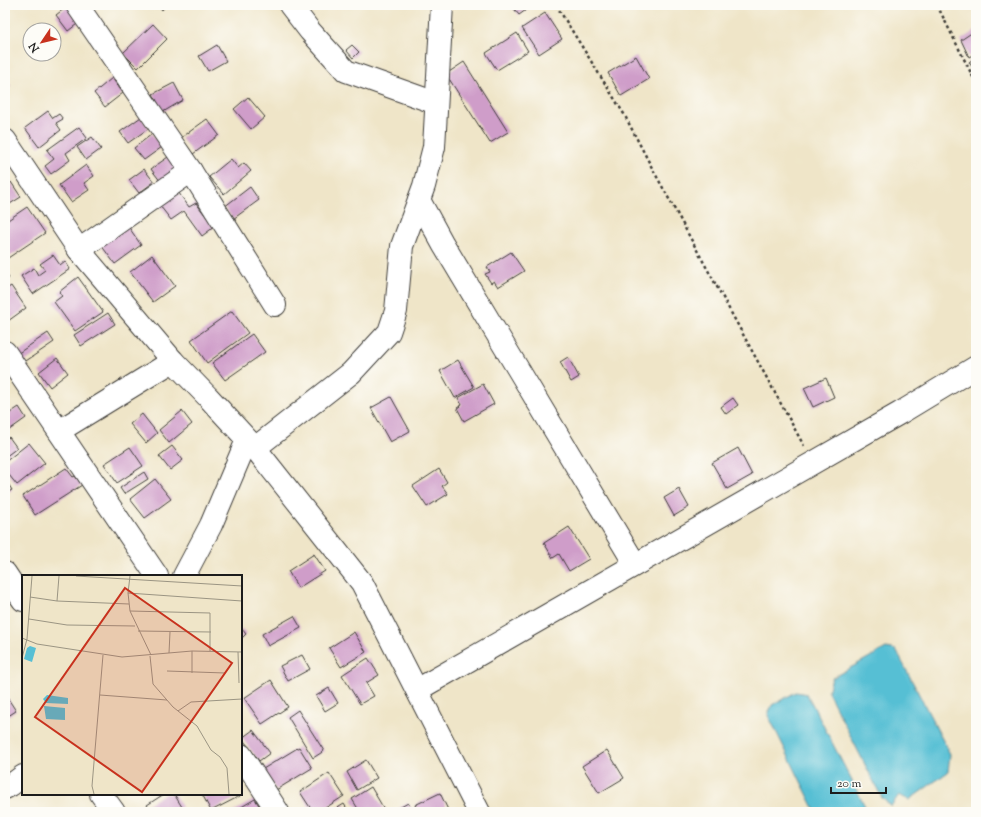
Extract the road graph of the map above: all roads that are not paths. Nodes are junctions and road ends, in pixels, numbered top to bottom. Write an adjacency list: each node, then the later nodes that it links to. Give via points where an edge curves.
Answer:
1 (78, 5): 6 (street)
2 (290, 5): 4 (street, via 346,71)
3 (442, 5): 4 (street)
4 (436, 103): 7 (street, via 434,147)
5 (8, 151): 8 (street)
6 (191, 171): 8 (street); 9 (street)
7 (419, 200): 14 (street, via 402,246 396,311 389,332 351,373); 15 (street)
8 (80, 250): 11 (street)
9 (274, 306)
10 (5, 352): 13 (street)
11 (173, 361): 13 (street); 14 (street)
12 (976, 367): 15 (street)
13 (59, 431): 17 (street)
14 (251, 444): 18 (street); 20 (street, via 362,583)
15 (635, 564): 20 (street)
16 (5, 573): 19 (street)
17 (156, 575)
18 (185, 575)
19 (22, 598)
20 (416, 690): 25 (street)
21 (242, 757): 24 (street)
22 (102, 795): 23 (street)
23 (114, 812)
24 (278, 812)
25 (479, 812)

